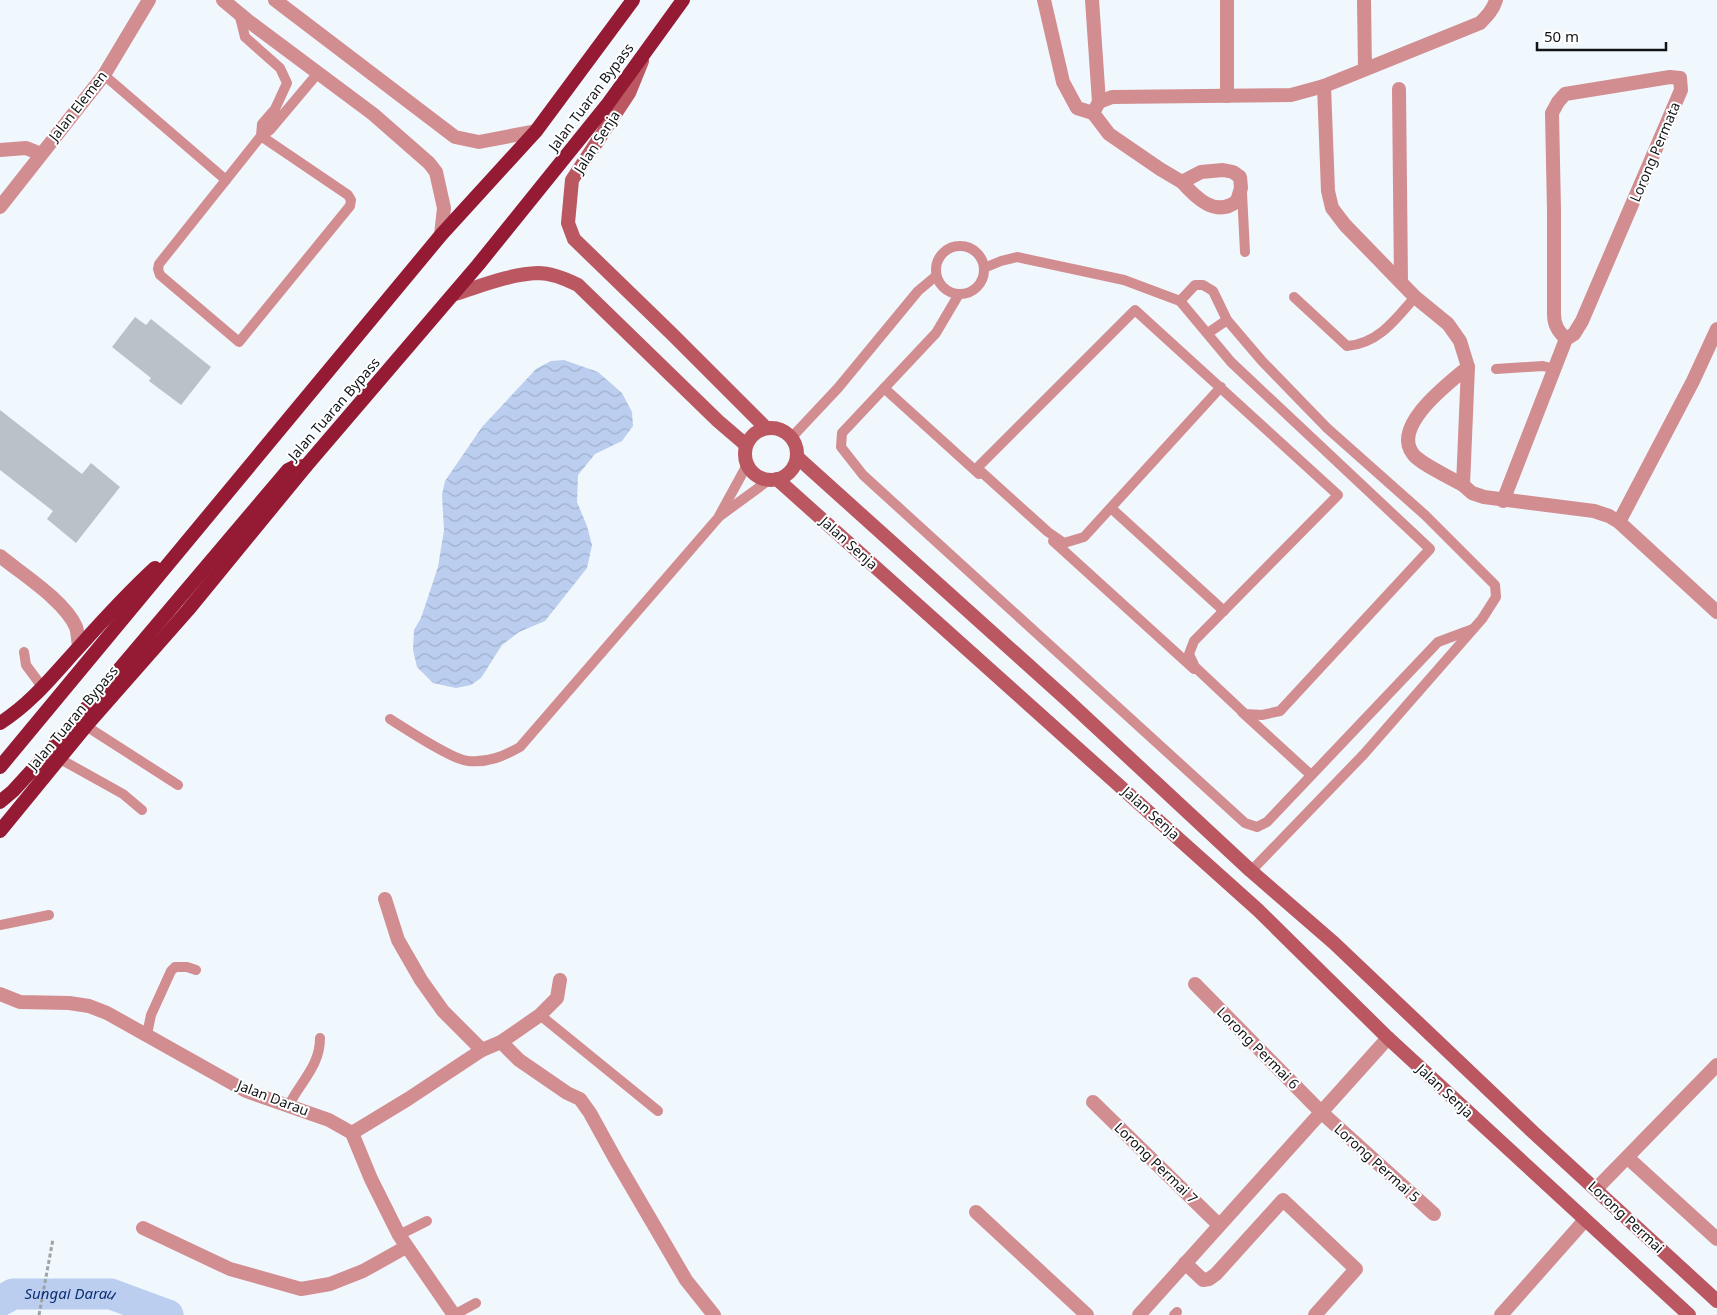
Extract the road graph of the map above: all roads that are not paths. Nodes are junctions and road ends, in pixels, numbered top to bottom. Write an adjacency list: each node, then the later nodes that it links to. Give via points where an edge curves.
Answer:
1 (148, 0): 15 (street, Jalan Elemen)
2 (223, 0): 11 (street)
3 (275, 0): 20 (street, via 455,137 479,142)
4 (633, 0): 20 (highway, Jalan Tuaran Bypass)
5 (682, 0): 12 (highway, Jalan Tuaran Bypass)
6 (1044, 0): 19 (street, via 1063,82 1077,108)
7 (1092, 0): 19 (street)
8 (1227, 0): 18 (street)
9 (1364, 0): 13 (street)
10 (1496, 0): 13 (street, via 1489,15 1480,23)
11 (239, 13): 14 (street); 21 (lane, via 245,36 280,68 287,83 262,124)
12 (647, 49): 33 (highway, Jalan Tuaran Bypass, via 607,105); 47 (main road, Jalan Senja, via 629,93 572,180 568,223 574,239)
13 (1366, 69): 16 (street)
14 (318, 73): 21 (lane, via 270,130); 28 (street, via 373,114 436,172 444,208)
15 (104, 75): 23 (street, Jalan Elemen); 24 (lane)
16 (1324, 86): 18 (street, via 1291,95); 32 (street, via 1328,191 1332,208 1344,225)
17 (1399, 89): 32 (street)
18 (1226, 96): 19 (street, via 1112,98)
19 (1096, 108): 25 (street, via 1109,134)
20 (536, 131): 28 (highway, Jalan Tuaran Bypass)
21 (261, 136): 24 (lane); 24 (lane, via 351,200 350,206 239,342 160,275 158,269)
22 (0, 150): 23 (street, via 26,148)
23 (41, 154): 27 (street, Jalan Elemen)
24 (226, 180)
25 (1182, 182): 26 (street, via 1201,172 1222,170 1240,177); 26 (street, via 1214,207 1232,205 1237,201)
26 (1241, 188): 29 (lane)
27 (0, 207)
28 (441, 235): 59 (highway, Jalan Tuaran Bypass)
29 (1245, 252)
30 (984, 268): 31 (lane, via 977,254 964,246 956,246 938,260); 34 (lane, via 980,283 967,293); 37 (lane, via 1017,257 1124,280)
31 (936, 276): 34 (lane, via 945,289); 48 (lane, via 918,290 838,388)
32 (1401, 282): 36 (street)
33 (455, 294): 49 (main road, via 515,276 539,273 578,285); 52 (highway, Jalan Tuaran Bypass)
34 (959, 294): 46 (lane, via 936,333)
35 (1294, 297): 36 (lane, via 1347,346 1361,345 1373,338 1394,322)
36 (1415, 297): 42 (street, via 1448,324 1460,341)
37 (1180, 300): 38 (lane, via 1195,285 1203,285 1213,291); 40 (lane)
38 (1227, 320): 40 (lane); 63 (lane, via 1327,428 1425,515 1495,585 1496,597)
39 (1717, 329): 58 (street)
40 (1208, 333): 61 (lane, via 1231,362 1430,550 1280,710 1262,715 1245,714 1195,667 1189,654 1194,641)
41 (1566, 339): 41 (street, Lorong Permata, via 1582,322 1681,90 1680,78 1565,94 1552,113 1554,322); 44 (street, Lorong Permata)
42 (1468, 367): 54 (street); 54 (street, via 1434,395 1411,426 1407,438 1414,456)
43 (1496, 369): 44 (lane, via 1543,366)
44 (1555, 369): 55 (street, Lorong Permata)
45 (1220, 387): 56 (lane); 56 (lane, via 1136,310 977,468 1064,543 1084,537); 61 (lane, via 1338,495)
46 (884, 388): 72 (lane); 72 (lane, via 842,433 841,447 863,475 1245,823 1257,827 1267,822)
47 (766, 428): 48 (main road, Jalan Senja, via 780,430); 49 (main road, via 754,434)
48 (791, 438): 50 (main road)
49 (746, 445): 51 (main road)
50 (797, 457): 53 (main road, via 791,471); 77 (main road, Jalan Senja)
51 (747, 465): 53 (main road, Jalan Senja, via 756,476); 57 (lane)
52 (306, 466): 69 (highway, Jalan Tuaran Bypass, via 188,610); 74 (highway, via 288,470 55,745)
53 (773, 480): 57 (lane); 88 (main road, Jalan Senja, via 1258,910)
54 (1462, 484): 55 (street, via 1472,493)
55 (1503, 501): 58 (street, via 1594,511)
56 (1111, 508): 61 (lane)
57 (718, 518): 68 (lane, via 520,747 486,761 466,761)
58 (1619, 522): 62 (street)
59 (198, 527): 64 (highway); 71 (highway, Jalan Tuaran Bypass)
60 (0, 556): 64 (street, via 66,610 76,627)
61 (1224, 611)
62 (1717, 612)
63 (1473, 629): 72 (lane, via 1438,642); 77 (lane, via 1364,754)
64 (80, 646): 66 (highway)
65 (24, 652): 66 (lane, via 26,665)
66 (43, 688): 67 (highway)
67 (3, 719)
68 (390, 719)
69 (86, 726): 70 (highway, Jalan Tuaran Bypass); 73 (lane)
70 (60, 759): 75 (lane, via 123,794); 76 (highway, Jalan Tuaran Bypass)
71 (0, 766)
72 (1311, 775)
73 (178, 785)
74 (0, 802)
75 (142, 810)
76 (0, 830)
77 (1252, 871): 97 (main road, Jalan Senja, via 1334,943)
78 (384, 899): 90 (street, via 398,940 422,980 443,1011)
79 (49, 914): 80 (lane)
80 (0, 925)
81 (196, 970): 86 (lane, via 175,967 171,971)
82 (560, 980): 85 (street, via 557,998)
83 (1195, 984): 95 (street, Lorong Permai 6)
84 (0, 994): 86 (street, Jalan Darau, via 20,1002 89,1006)
85 (540, 1015): 89 (street); 94 (lane)
86 (146, 1034): 93 (street, Jalan Darau, via 246,1091)
87 (320, 1038): 93 (lane, via 315,1064)
88 (1388, 1038): 95 (street); 102 (main road, Jalan Senja)
89 (501, 1042): 90 (street); 112 (street, via 518,1060 580,1099 686,1280)
90 (482, 1050): 96 (street)
91 (1717, 1065): 98 (street)
92 (1093, 1102): 104 (street, Lorong Permai 7)
93 (289, 1105): 96 (street, Jalan Darau, via 329,1120)
94 (658, 1111)
95 (1321, 1112): 101 (street, Lorong Permai 5); 104 (street)
96 (352, 1133): 107 (street)
97 (1534, 1133): 99 (main road, Lorong Permai)
98 (1628, 1158): 99 (street); 106 (street)
99 (1596, 1189): 109 (main road, Lorong Permai)
100 (976, 1212): 113 (street)
101 (1434, 1214)
102 (1585, 1220): 116 (street); 117 (main road)
103 (427, 1221): 107 (lane)
104 (1219, 1225): 108 (street)
105 (142, 1228): 107 (street, via 230,1269 302,1289 330,1284 363,1271)
106 (1717, 1239)
107 (402, 1241): 111 (street)
108 (1185, 1263): 114 (street); 115 (street, via 1203,1280 1209,1279 1283,1200 1356,1269)
109 (1717, 1301)
110 (476, 1303): 111 (lane)
111 (454, 1315)
112 (714, 1315)
113 (1087, 1315)
114 (1139, 1315)
115 (1315, 1315)
116 (1501, 1315)
117 (1689, 1315)

